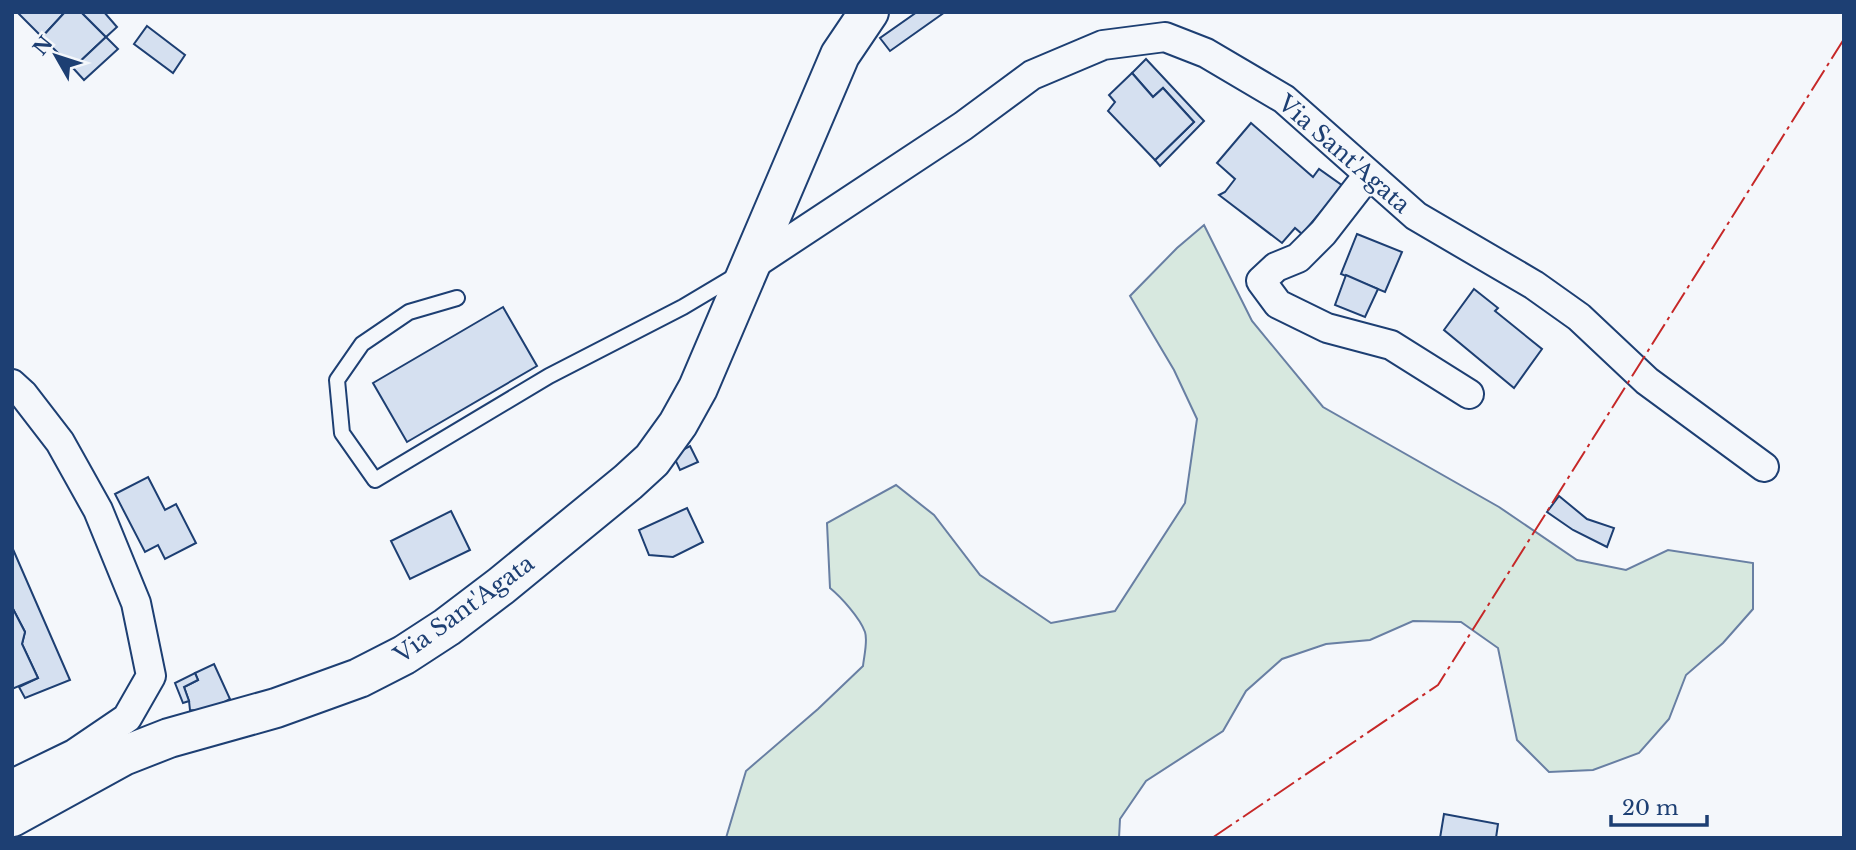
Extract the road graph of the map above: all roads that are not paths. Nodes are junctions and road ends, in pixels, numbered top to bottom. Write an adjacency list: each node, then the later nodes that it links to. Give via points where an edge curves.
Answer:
1 (869, 12): 3 (street, Via Sant'Agata, via 840,55)
2 (1368, 175): 3 (street, Via Sant'Agata, via 1284,99 1206,53 1165,37 1103,45 1032,75); 6 (street, via 1324,233 1298,258 1276,267 1261,281 1278,304 1327,328 1391,345); 7 (street, Via Sant'Agata, via 1416,216 1579,317 1647,380)
3 (751, 266): 4 (lane, via 549,376 375,480 342,433 337,380 372,337 410,312); 9 (street, Via Sant'Agata, via 698,388 653,460 447,627 359,678 123,756)
4 (457, 298)
5 (12, 384): 8 (street, via 60,442 99,510 136,603 151,676 127,718 74,754)
6 (1469, 394)
7 (1764, 467)
8 (12, 784)
9 (12, 817)

